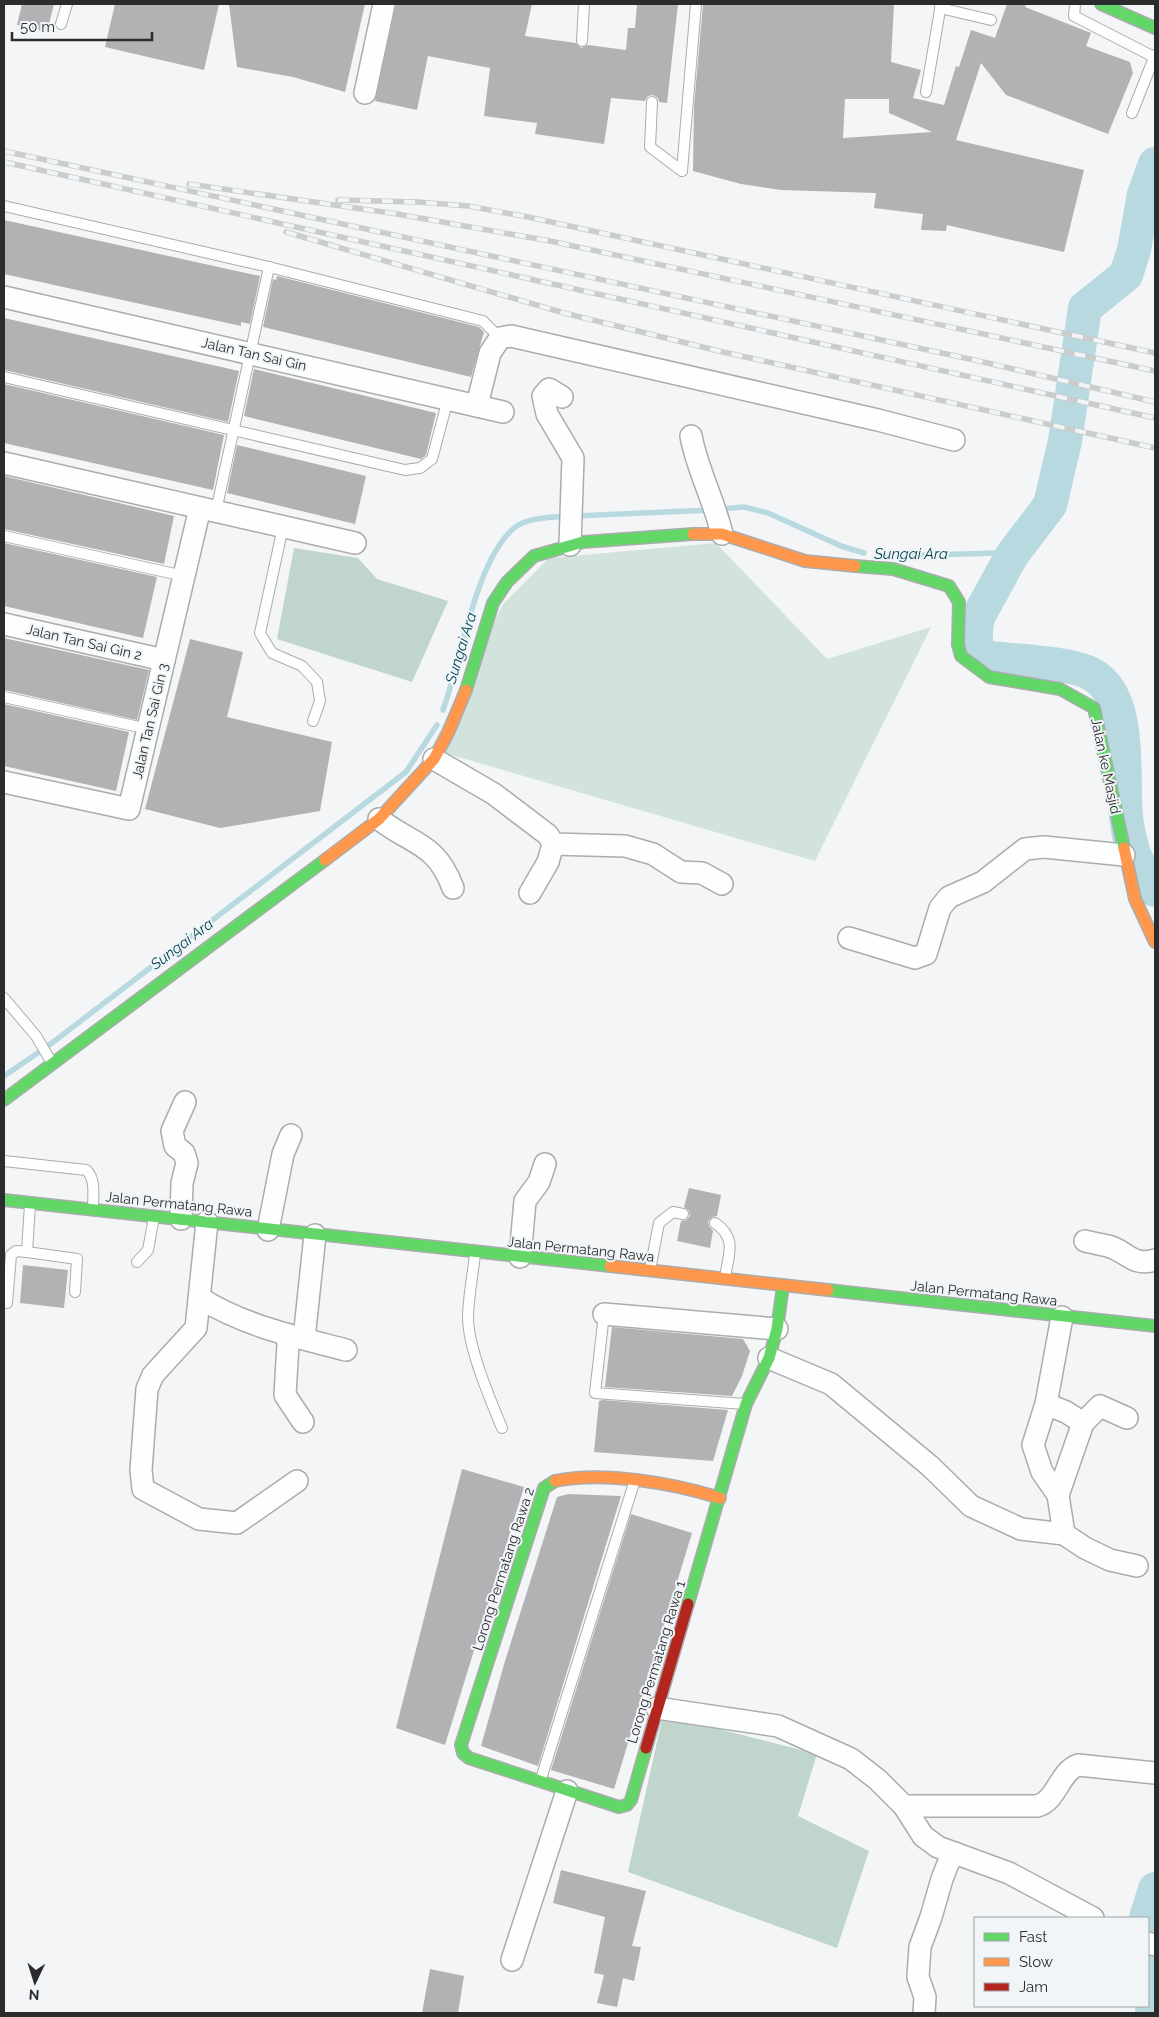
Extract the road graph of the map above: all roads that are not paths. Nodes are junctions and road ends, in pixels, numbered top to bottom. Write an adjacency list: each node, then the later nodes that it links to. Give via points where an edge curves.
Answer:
1 (67, 4): 9 (lane)
2 (384, 4): 14 (street)
3 (584, 4): 11 (lane)
4 (696, 4): 15 (lane, via 682,171 650,146)
5 (1075, 4): 12 (lane, via 1074,16)
6 (1101, 4): 10 (street)
7 (941, 6): 8 (lane); 13 (lane)
8 (991, 20)
9 (61, 24)
10 (1155, 28)
11 (582, 41)
12 (1155, 56): 16 (lane)
13 (926, 92)
14 (365, 93)
15 (652, 102)
16 (1132, 112)
17 (4, 206): 18 (lane)
18 (269, 267): 20 (lane, via 483,321); 21 (lane)
19 (4, 297): 21 (street, Jalan Tan Sai Gin)
20 (500, 338): 25 (street, via 490,353); 29 (street, via 512,336)
21 (250, 353): 24 (street, Jalan Tan Sai Gin); 27 (lane)
22 (4, 377): 27 (lane)
23 (562, 396): 35 (street, via 549,389 544,396 547,414 573,458)
24 (448, 399): 25 (street, Jalan Tan Sai Gin); 27 (lane, via 432,458 420,468 405,470)
25 (477, 405): 26 (street, Jalan Tan Sai Gin)
26 (503, 412)
27 (233, 432): 31 (lane)
28 (691, 436): 33 (street, via 694,456)
29 (954, 440)
30 (4, 463): 31 (street)
31 (208, 510): 32 (street); 37 (street, Jalan Tan Sai Gin 3)
32 (283, 527): 36 (street); 41 (lane, via 260,633 272,653 302,666 317,682 320,701)
33 (721, 528): 35 (street); 47 (street, Jalan ke Masjid, via 805,561 893,569 949,586 959,602 958,644 961,656 989,677 1060,689 1094,708)
34 (4, 536): 37 (lane)
35 (569, 542): 43 (street, via 534,556 507,582 493,603 464,693)
36 (355, 543)
37 (184, 576): 39 (street, Jalan Tan Sai Gin 3)
38 (4, 624): 39 (street, Jalan Tan Sai Gin 2)
39 (164, 660): 42 (street, Jalan Tan Sai Gin 3)
40 (4, 696): 42 (lane)
41 (313, 722)
42 (148, 729): 44 (street, Jalan Tan Sai Gin 3, via 129,809)
43 (434, 759): 45 (street); 46 (street, via 494,794 548,835)
44 (4, 782)
45 (379, 818): 49 (street, via 425,846 438,858); 54 (street)
46 (553, 844): 48 (street, via 625,846 653,854 681,872 702,873); 50 (street, via 548,862)
47 (1124, 854): 51 (street, via 1044,847 1025,849 983,882 945,902 940,908 926,954 920,957); 52 (street, Jalan ke Masjid, via 1134,900)
48 (722, 884)
49 (453, 888)
50 (530, 893)
51 (849, 938)
52 (1155, 942)
53 (4, 998): 54 (lane, via 36,1036)
54 (51, 1062): 55 (street)
55 (4, 1100)
56 (185, 1102): 65 (street, via 172,1131 174,1146 184,1153 187,1163 182,1183)
57 (290, 1135): 68 (street, via 283,1154)
58 (4, 1161): 62 (lane, via 86,1170 91,1174)
59 (545, 1164): 73 (street, via 539,1182 525,1201)
60 (4, 1200): 61 (street, Jalan Permatang Rawa)
61 (30, 1203): 62 (street, Jalan Permatang Rawa); 71 (lane)
62 (93, 1210): 64 (street, Jalan Permatang Rawa)
63 (683, 1214): 76 (lane, via 673,1212 659,1223)
64 (154, 1216): 65 (street, Jalan Permatang Rawa); 75 (lane, via 148,1250)
65 (181, 1219): 66 (street, Jalan Permatang Rawa)
66 (207, 1222): 68 (street, Jalan Permatang Rawa); 80 (street)
67 (715, 1223): 77 (lane, via 727,1231 730,1241)
68 (268, 1230): 69 (street, Jalan Permatang Rawa)
69 (315, 1235): 72 (street, Jalan Permatang Rawa); 86 (street)
70 (1085, 1241): 74 (street, via 1120,1250 1129,1258 1148,1263)
71 (27, 1252): 79 (lane, via 77,1259); 81 (lane, via 16,1251 11,1255)
72 (476, 1253): 73 (street, Jalan Permatang Rawa); 94 (lane, via 468,1318 470,1334 484,1385)
73 (520, 1257): 76 (street, Jalan Permatang Rawa)
74 (1155, 1260)
75 (137, 1262)
76 (650, 1271): 77 (street, Jalan Permatang Rawa)
77 (725, 1280): 78 (street, Jalan Permatang Rawa)
78 (783, 1286): 83 (street, Jalan Permatang Rawa); 85 (street, Lorong Permatang Rawa 1)
79 (75, 1292)
80 (200, 1298): 86 (street, via 222,1312); 95 (street, via 196,1328 153,1375 147,1388 141,1470 143,1489 199,1520 237,1523)
81 (7, 1303)
82 (604, 1314): 85 (street); 89 (lane, via 596,1393)
83 (1062, 1316): 84 (street, Jalan Permatang Rawa); 90 (street)
84 (1155, 1326)
85 (777, 1329): 88 (street, Lorong Permatang Rawa 1)
86 (295, 1336): 87 (street); 92 (street, via 288,1344 285,1395)
87 (346, 1350)
88 (769, 1358): 89 (street, Lorong Permatang Rawa 1); 99 (street, via 830,1384 930,1466 971,1506 1021,1529)
89 (746, 1404): 98 (street, Lorong Permatang Rawa 1)
90 (1046, 1404): 93 (street); 97 (street, via 1033,1445 1042,1472)
91 (1127, 1418): 93 (street, via 1100,1406)
92 (303, 1422)
93 (1083, 1423): 97 (street)
94 (502, 1428)
95 (297, 1481)
96 (634, 1482): 98 (street, Lorong Permatang Rawa 2, via 692,1488); 103 (lane); 103 (street, Lorong Permatang Rawa 2, via 572,1478 553,1482 544,1488 461,1746 469,1758)
97 (1058, 1496): 99 (street)
98 (720, 1498): 101 (street, Lorong Permatang Rawa 1)
99 (1064, 1534): 100 (street, via 1110,1560)
100 (1137, 1566)
101 (657, 1708): 104 (street, Lorong Permatang Rawa 1, via 632,1800 627,1805 619,1807); 105 (street, via 793,1731 852,1758)
102 (1155, 1773): 105 (street, via 1078,1765 1069,1769 1049,1799 1037,1806)
103 (540, 1783): 104 (street)
104 (567, 1791): 108 (street)
105 (904, 1806): 106 (street, via 923,1836 938,1847)
106 (955, 1853): 107 (street, via 1009,1873); 109 (street, via 942,1879 920,1947 918,1977 925,1997)
107 (1091, 1917)
108 (512, 1960)
109 (924, 2013)

